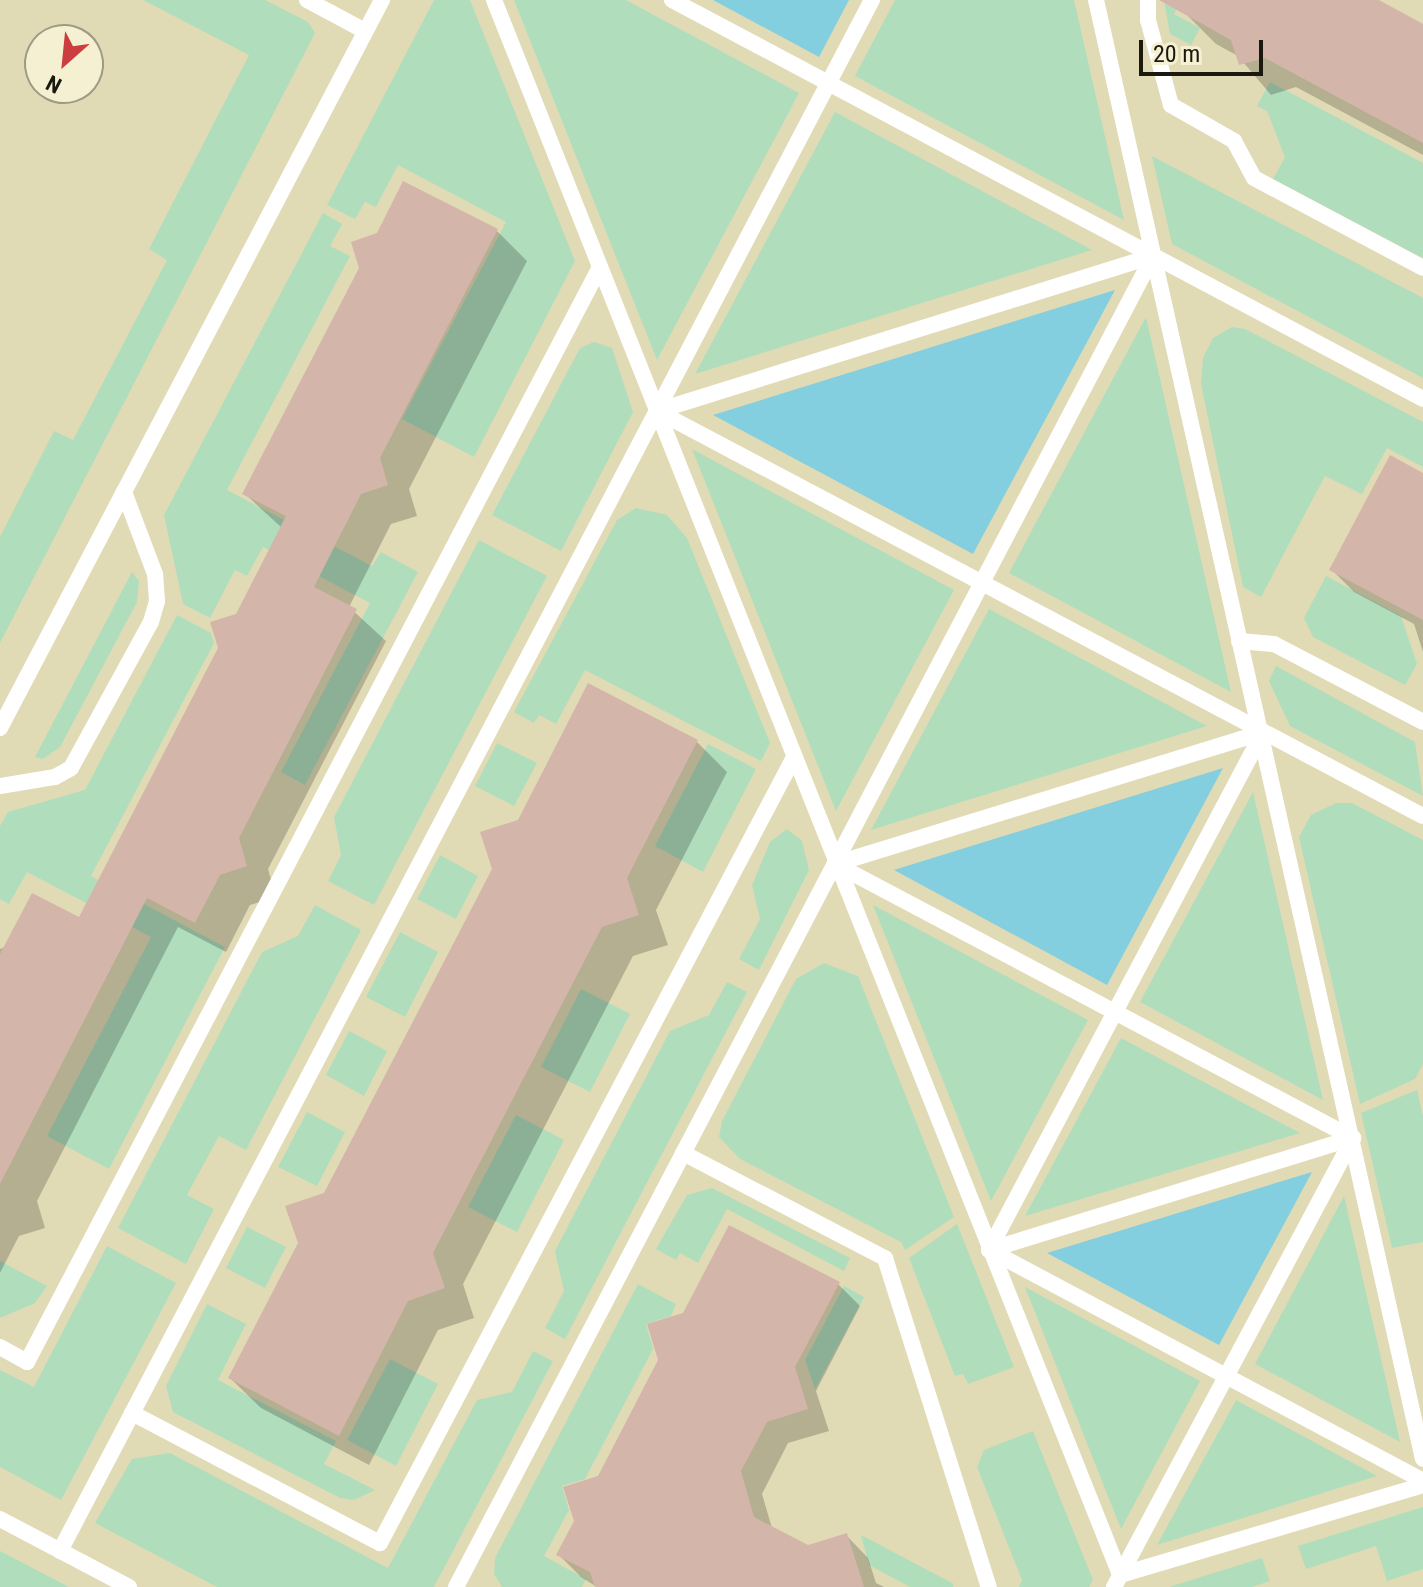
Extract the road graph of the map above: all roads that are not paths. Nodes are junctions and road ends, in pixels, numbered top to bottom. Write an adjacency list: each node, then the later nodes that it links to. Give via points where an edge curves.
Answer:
1 (307, 0): 8 (lane)
2 (382, 0): 8 (lane)
3 (494, 0): 11 (lane)
4 (672, 0): 9 (lane)
5 (872, 0): 9 (lane)
6 (1096, 0): 10 (lane)
7 (1148, 0): 12 (lane, via 1148,20 1171,105 1234,141 1254,178)
8 (365, 31): 15 (lane)
9 (828, 83): 10 (lane); 14 (lane)
10 (1153, 256): 13 (lane); 14 (lane); 16 (lane); 17 (lane)
11 (600, 267): 14 (lane); 29 (lane, via 27,1362)
12 (1423, 268)
13 (1423, 399)
14 (657, 411): 16 (lane); 21 (lane); 31 (lane)
15 (124, 492): 19 (lane); 22 (lane, via 155,574 157,601 151,622 71,768 55,777)
16 (982, 583): 20 (lane); 24 (lane)
17 (1239, 641): 18 (lane, via 1274,644); 20 (lane)
18 (1423, 722)
19 (0, 727)
20 (1263, 732): 23 (lane); 24 (lane); 25 (lane); 26 (lane)
21 (794, 757): 24 (lane); 31 (lane, via 380,1543)
22 (0, 786)
23 (1423, 816)
24 (835, 864): 25 (lane); 27 (lane); 28 (lane)
25 (1115, 1012): 26 (lane); 28 (lane)
26 (1353, 1138): 28 (lane); 30 (lane); 32 (lane)
27 (683, 1153): 38 (lane); 39 (lane, via 885,1258)
28 (989, 1250): 30 (lane); 36 (lane)
29 (0, 1347)
30 (1225, 1377): 33 (lane); 36 (lane)
31 (132, 1413): 35 (lane)
32 (1423, 1459)
33 (1423, 1483): 36 (lane)
34 (0, 1519): 35 (lane)
35 (60, 1551): 37 (lane)
36 (1117, 1581)
37 (129, 1587)
38 (456, 1587)
39 (989, 1587)

